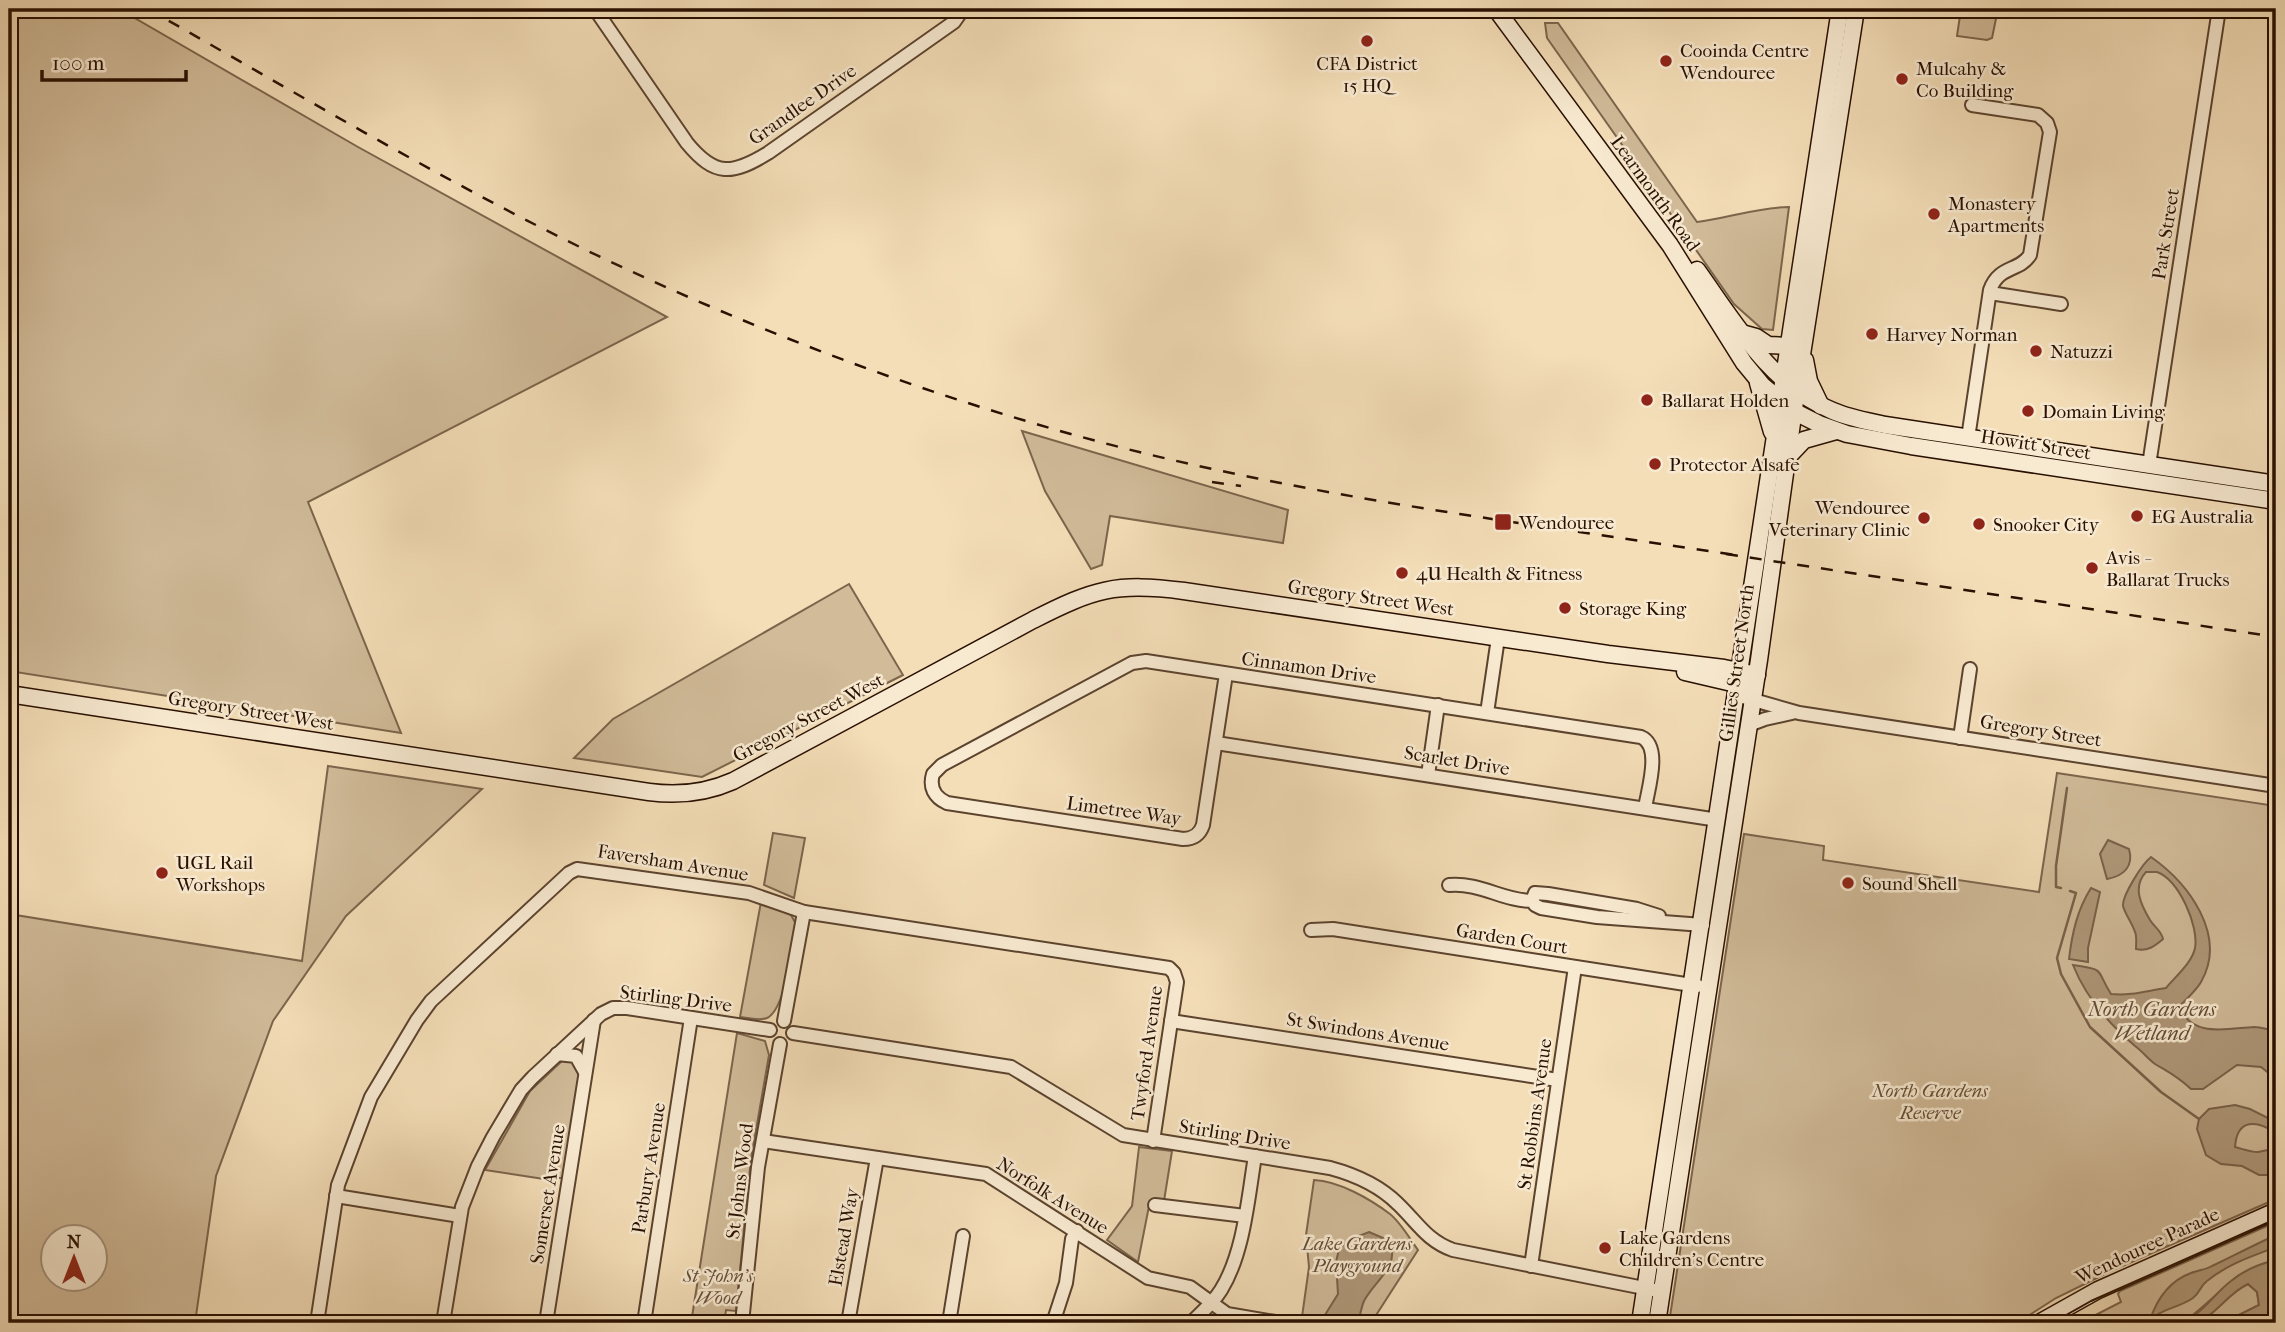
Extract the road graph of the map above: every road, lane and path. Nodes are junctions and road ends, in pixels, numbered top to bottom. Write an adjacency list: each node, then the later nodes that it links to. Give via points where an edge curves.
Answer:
1 (595, 9): 2 (street, Grandlee Drive, via 700,159 728,169 768,152 954,22)
2 (963, 9)
3 (1496, 9): 8 (main road, Learmonth Road)
4 (1507, 9): 8 (main road, Learmonth Road)
5 (1840, 9): 14 (main road, Gillies Street North)
6 (1856, 9): 14 (main road, Gillies Street North)
7 (2219, 9): 23 (street, Park Street)
8 (1520, 34): 10 (main road, Learmonth Road)
9 (1972, 105): 11 (street, via 2040,115 2050,131 2030,255 1998,275)
10 (1606, 153): 13 (main road, Learmonth Road); 15 (main road, Learmonth Road)
11 (1990, 293): 12 (street); 21 (street)
12 (2061, 304)
13 (1742, 333): 14 (main road, via 1768,345); 16 (main road, Learmonth Road)
14 (1796, 348): 16 (main road, Gillies Street North); 18 (main road)
15 (1758, 381): 17 (main road, Learmonth Road); 20 (main road)
16 (1790, 386): 17 (main road, Gillies Street North); 18 (main road, Howitt Street)
17 (1787, 406): 19 (main road, Howitt Street); 20 (main road, Gillies Street North); 22 (main road, Gillies Street North)
18 (1821, 406): 21 (main road, Howitt Street)
19 (1836, 431): 21 (main road, Howitt Street); 22 (main road, via 1804,440)
20 (1775, 440): 30 (main road, Gillies Street North)
21 (1966, 446): 24 (main road, Howitt Street)
22 (1786, 459): 31 (main road, Gillies Street North)
23 (2149, 465): 24 (main road, Howitt Street); 25 (main road, Howitt Street)
24 (2102, 467): 26 (main road, Howitt Street)
25 (2276, 484)
26 (2276, 501)
27 (1498, 638): 30 (main road, Gregory Street West, via 1608,654); 32 (main road, Gregory Street West, via 1156,587 1109,589 1042,615 733,781 677,794); 34 (street)
28 (1970, 670): 37 (street)
29 (1226, 674): 33 (street, Cinnamon Drive); 38 (street, Limetree Way); 40 (street, Cinnamon Drive, via 1146,661 1132,663 942,765 933,774)
30 (1738, 684): 31 (main road, Gregory Street West); 42 (main road, Gillies Street North)
31 (1755, 687): 35 (street, Gregory Street); 36 (main road, Gillies Street North)
32 (9, 694)
33 (1438, 705): 34 (street, Cinnamon Drive); 39 (street)
34 (1487, 713): 43 (street, Cinnamon Drive, via 1646,738 1653,752)
35 (1799, 713): 36 (street, Gregory Street); 37 (street, Gregory Street)
36 (1749, 725): 58 (main road, Gillies Street North)
37 (1960, 737): 41 (street, Gregory Street)
38 (1216, 743): 39 (street, Scarlet Drive); 40 (street, Limetree Way, via 1202,827 1187,839 947,803)
39 (1428, 775): 43 (street, Scarlet Drive)
40 (932, 786)
41 (2276, 786)
42 (1720, 802): 44 (street, via 1705,814); 45 (main road, Gillies Street North)
43 (1645, 808): 44 (street, Scarlet Drive)
44 (1693, 815): 45 (street, Scarlet Drive)
45 (1718, 820): 54 (main road, Gillies Street North)
46 (1449, 886): 48 (street, via 1471,886)
47 (1548, 894): 48 (street, via 1535,893); 49 (street); 50 (street)
48 (1532, 901): 50 (street)
49 (1594, 901): 52 (street); 53 (street)
50 (1546, 908): 52 (street)
51 (804, 912): 57 (street, Faversham Avenue); 61 (street); 73 (street, Faversham Avenue, via 749,893 588,869 571,872 426,1007 369,1102)
52 (1591, 916): 53 (street)
53 (1683, 922): 54 (street)
54 (1703, 925): 58 (main road, Gillies Street North)
55 (1311, 930): 56 (street, Garden Court, via 1333,929)
56 (1576, 968): 58 (street, Garden Court); 68 (street, St Robbins Avenue)
57 (1174, 971): 62 (street, Twyford Avenue, via 1177,982)
58 (1700, 986): 81 (main road, Gillies Street North)
59 (691, 1018): 60 (street, Stirling Drive, via 615,1007); 63 (street, Stirling Drive); 87 (street, Parbury Avenue)
60 (594, 1020): 66 (street, Stirling Drive); 67 (street, Somerset Avenue)
61 (784, 1021): 63 (street); 64 (street)
62 (1171, 1021): 68 (street, St Swindons Avenue); 70 (street, Twyford Avenue)
63 (770, 1030): 65 (street, via 771,1038)
64 (793, 1033): 65 (street, via 788,1042); 70 (street, Stirling Drive, via 1011,1067 1114,1131)
65 (780, 1044): 69 (street, St Johns Wood)
66 (557, 1054): 67 (street, via 578,1057); 76 (street, Stirling Drive, via 526,1084 493,1137)
67 (585, 1072): 86 (street, Somerset Avenue)
68 (1559, 1080): 80 (street, St Robbins Avenue)
69 (763, 1140): 72 (street, Norfolk Avenue); 88 (street, St Johns Wood)
70 (1153, 1141): 71 (street, Stirling Drive)
71 (1255, 1156): 77 (street); 80 (street, Stirling Drive, via 1354,1175 1390,1196 1438,1244)
72 (877, 1158): 78 (street, Norfolk Avenue, via 986,1174); 89 (street, Elstead Way)
73 (336, 1196): 76 (street); 84 (street, Faversham Avenue)
74 (1155, 1205): 77 (street)
75 (2276, 1212): 96 (main road, Wendouree Parade, via 2098,1290)
76 (460, 1216): 85 (street, Stirling Drive)
77 (1245, 1216): 82 (street, via 1228,1276)
78 (1077, 1231): 82 (street, Norfolk Avenue, via 1144,1276 1191,1287); 91 (street)
79 (963, 1236): 90 (street)
80 (1531, 1266): 81 (street, Stirling Drive)
81 (1654, 1290): 94 (main road, Gillies Street North); 95 (main road, Gillies Street North)
82 (1211, 1303): 83 (street, Norfolk Avenue, via 1227,1314); 92 (street)
83 (1263, 1322): 93 (street, Norfolk Avenue)
84 (317, 1323)
85 (443, 1323)
86 (546, 1323)
87 (644, 1323)
88 (742, 1323)
89 (848, 1323)
90 (949, 1323)
91 (1053, 1323)
92 (1191, 1323)
93 (1282, 1323)
94 (1640, 1323)
95 (1657, 1323)
96 (2039, 1323)

